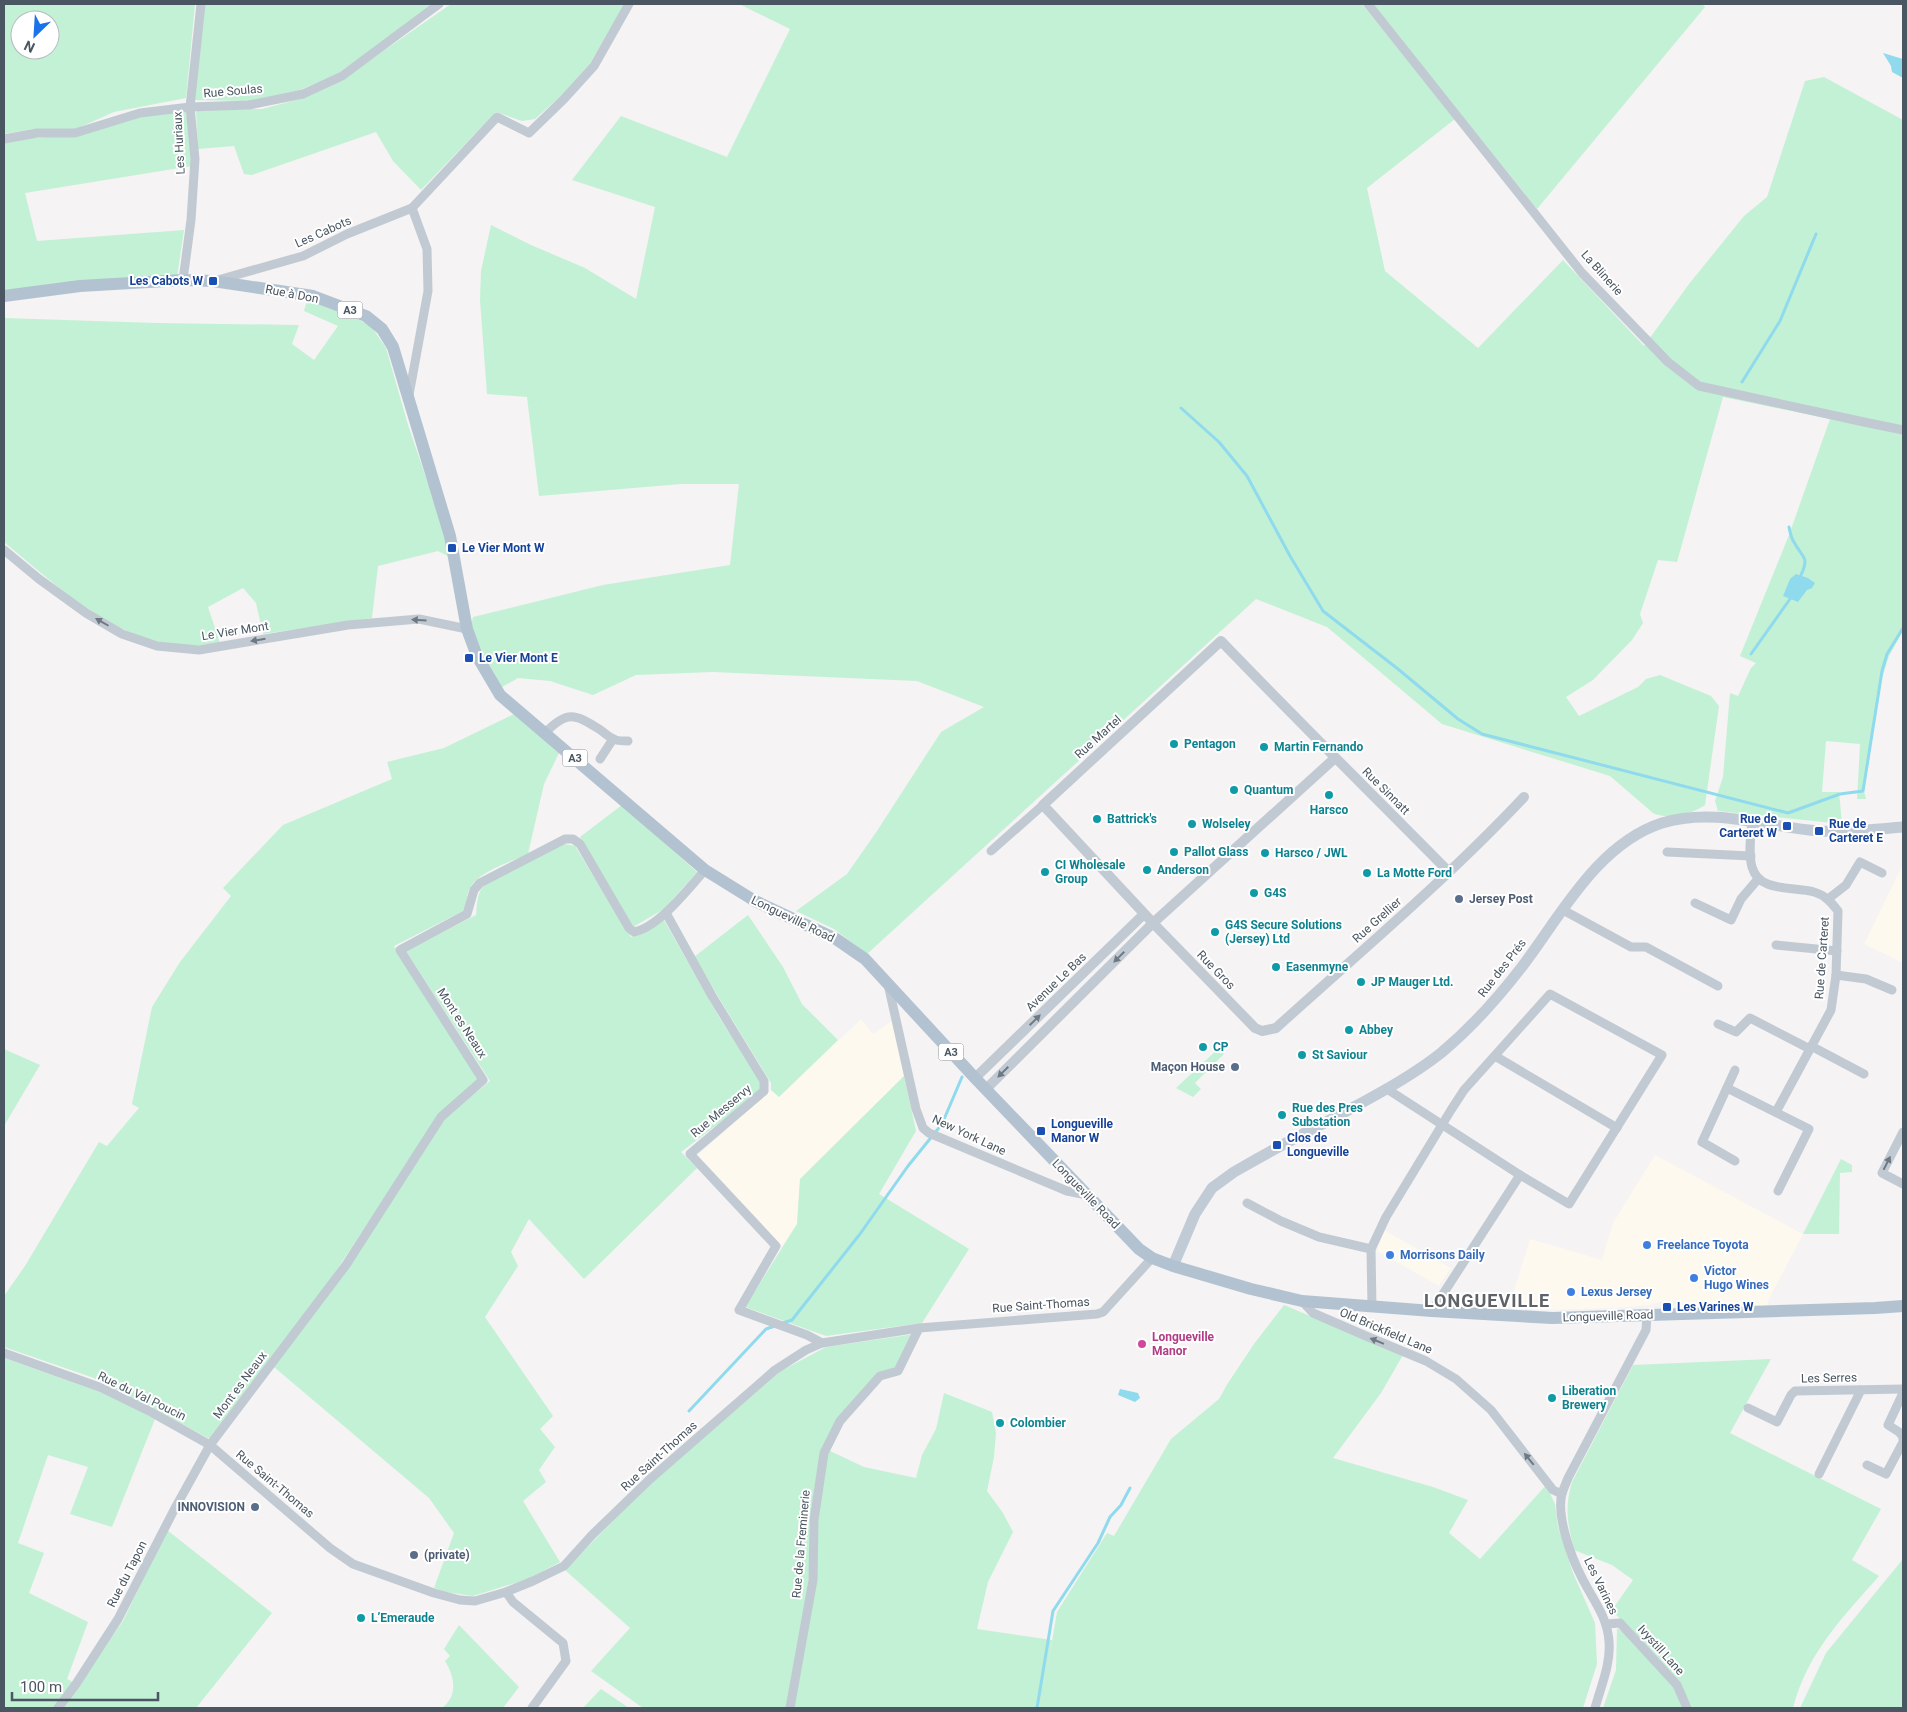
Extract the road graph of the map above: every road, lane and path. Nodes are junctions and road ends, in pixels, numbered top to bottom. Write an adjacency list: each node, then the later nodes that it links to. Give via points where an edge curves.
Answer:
1 (201, 4): 5 (street, Les Huriaux)
2 (439, 4): 5 (street, Rue Soulas, via 342,76 303,94 249,105)
3 (629, 4): 7 (street, via 594,66 528,133 497,117)
4 (1368, 4): 12 (street, La Blinerie, via 1582,273 1668,362 1699,386)
5 (190, 107): 6 (street, Rue Soulas, via 140,113 75,132 37,133); 8 (street, Les Huriaux, via 195,158)
6 (4, 139)
7 (412, 208): 9 (street, Les Cabots, via 303,256); 11 (street, via 427,249 428,291)
8 (183, 280): 9 (main road, Rue à Don / A3); 10 (main road, Rue à Don / A3, via 80,286)
9 (213, 281): 11 (main road, Rue à Don / A3, via 313,296 366,316 382,329 393,347)
10 (4, 296)
11 (409, 396): 14 (main road, Rue à Don / A3, via 450,536)
12 (1903, 430)
13 (4, 550): 14 (street, Le Vier Mont, one-way to 13, via 419,619 348,625 199,650 157,646 122,634 86,613)
14 (467, 629): 16 (main road, Longueville Road / A3, via 477,656 500,695)
15 (1222, 641): 19 (street, Rue Sinnatt); 22 (street, Rue Martel)
16 (545, 733): 17 (street, via 564,718 576,716); 28 (main road, Longueville Road / A3)
17 (613, 739): 18 (street); 20 (street)
18 (628, 741)
19 (1335, 758): 29 (street, Rue Sinnatt); 37 (street)
20 (600, 759)
21 (1524, 797): 29 (street, Rue Grellier)
22 (1042, 804): 25 (street, Rue Martel); 36 (street)
23 (1752, 820): 24 (main road, Rue des Prés, via 1819,831); 27 (street); 34 (main road, Rue des Prés, via 1679,819 1650,828 1619,845)
24 (1903, 826)
25 (991, 851)
26 (1667, 852): 27 (street)
27 (1751, 856): 31 (street)
28 (705, 870): 35 (street, Mont es Neaux); 41 (main road, Longueville Road / A3, via 755,901 836,939 865,959)
29 (1449, 872): 45 (street, Rue Grellier, via 1276,1028)
30 (1882, 873): 32 (street, via 1860,862 1846,885)
31 (1758, 879): 32 (street, Rue de Carteret, via 1776,887 1814,892); 33 (street, via 1741,899 1731,920)
32 (1828, 899): 39 (street, Rue de Carteret, via 1838,911)
33 (1695, 903)
34 (1563, 910): 42 (street, via 1631,948 1646,948); 53 (main road, Rue des Prés, via 1480,1017 1440,1054)
35 (666, 913): 73 (street, Rue Messervy, via 764,1081 764,1091 690,1154 776,1246 739,1310); 78 (street, Mont es Neaux, via 634,932 580,844 574,839 565,839 480,883 474,890 467,914 400,950 483,1080 441,1117 346,1264)
36 (1144, 914): 37 (street); 50 (street, Avenue Le Bas, one-way to 36)
37 (1153, 923): 45 (street, Rue Gros, via 1255,1028); 52 (street, one-way to 52)
38 (1776, 945): 39 (street)
39 (1837, 951): 40 (street, Rue de Carteret)
40 (1836, 975): 43 (street, via 1866,979); 46 (street, Rue de Carteret, via 1831,1010)
41 (888, 984): 50 (main road, Longueville Road / A3); 62 (street, New York Lane, via 923,1128 1067,1191)
42 (1718, 986)
43 (1892, 990)
44 (1718, 1024): 46 (street, via 1736,1032 1750,1018)
45 (1262, 1030)
46 (1811, 1048): 49 (street); 54 (street, Rue de Carteret)
47 (1496, 1056): 55 (street, via 1464,1090); 56 (street); 56 (street, via 1550,994 1662,1055)
48 (1735, 1070): 51 (street)
49 (1864, 1074)
50 (975, 1078): 52 (main road, Longueville Road / A3)
51 (1727, 1088): 54 (street); 58 (street, via 1702,1142)
52 (986, 1089): 62 (main road, Longueville Road / A3)
53 (1387, 1090): 55 (street); 66 (main road, Rue des Prés, via 1234,1172 1212,1188 1195,1214)
54 (1776, 1112): 61 (street, via 1808,1129)
55 (1441, 1125): 59 (street); 64 (street, via 1386,1217)
56 (1617, 1128): 59 (street, via 1570,1204)
57 (1903, 1132): 60 (street, one-way to 57, via 1882,1173)
58 (1735, 1161)
59 (1520, 1175): 70 (street)
60 (1903, 1184)
61 (1778, 1191)
62 (1087, 1195): 65 (main road, Longueville Road / A3, via 1139,1249)
63 (1247, 1203): 64 (street, via 1281,1222 1319,1237)
64 (1372, 1248): 69 (street)
65 (1152, 1258): 66 (main road, Longueville Road / A3); 72 (street, Rue Saint-Thomas, via 1103,1312 1097,1314)
66 (1173, 1266): 67 (main road, Longueville Road / A3)
67 (1302, 1301): 69 (main road, Longueville Road / A3); 81 (street, Old Brickfield Lane, one-way to 67, via 1553,1490 1491,1410 1456,1379 1426,1361 1313,1313)
68 (1903, 1306): 71 (main road, Longueville Road / A3)
69 (1372, 1307): 70 (main road, Longueville Road / A3)
70 (1432, 1311): 71 (main road, Longueville Road / A3, via 1552,1318)
71 (1647, 1315): 81 (street, Les Varines, via 1646,1330)
72 (919, 1328): 73 (street, Rue Saint-Thomas); 86 (street, Rue de la Freminerie, via 898,1371 880,1376 840,1421 824,1453 814,1520 813,1580)
73 (822, 1342): 82 (street, Rue Saint-Thomas, via 767,1376 650,1480 564,1566)
74 (4, 1354): 78 (street, Rue du Val Poucin, via 102,1388)
75 (1861, 1390): 76 (street, Les Serres); 77 (street, Les Serres, via 1796,1391 1791,1394 1777,1422); 80 (street)
76 (1903, 1391): 79 (street, Les Serres, via 1888,1425 1899,1432 1903,1442 1886,1474)
77 (1748, 1408)
78 (210, 1445): 82 (street, Rue Saint-Thomas, via 353,1564 460,1600 475,1601); 84 (street, Rue du Tapon, via 118,1619)
79 (1867, 1465)
80 (1819, 1474)
81 (1562, 1494): 83 (street, Les Varines, via 1562,1516 1571,1552)
82 (506, 1592): 85 (street, via 513,1602 563,1643 566,1661)
83 (1606, 1624): 87 (street, Les Varines, via 1609,1658); 88 (street, Ivystill Lane, via 1620,1622 1676,1685)
84 (58, 1708)
85 (532, 1708)
86 (790, 1708)
87 (1594, 1708)
88 (1687, 1708)

